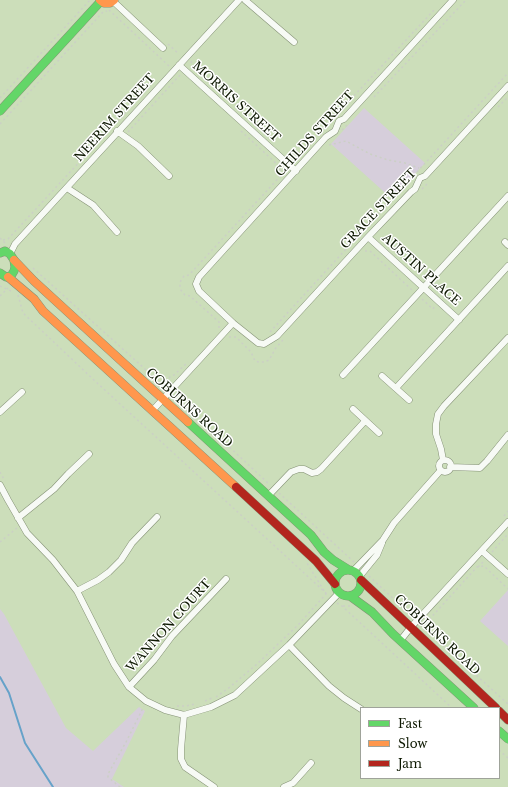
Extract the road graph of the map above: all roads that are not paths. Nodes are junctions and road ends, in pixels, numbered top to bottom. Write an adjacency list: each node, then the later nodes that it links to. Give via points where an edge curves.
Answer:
1 (100, 0): 5 (street); 10 (street)
2 (240, 0): 8 (street, NEERIM STREET)
3 (245, 0): 6 (street)
4 (453, 0): 12 (street, CHILDS STREET, via 344,119 339,121 335,131 326,137)
5 (114, 2): 7 (street)
6 (294, 42)
7 (163, 48)
8 (179, 65): 11 (street, NEERIM STREET); 12 (street, MORRIS STREET)
9 (508, 86): 17 (street, GRACE STREET)
10 (0, 111)
11 (118, 131): 13 (street); 14 (street, NEERIM STREET)
12 (296, 171): 23 (street, CHILDS STREET, via 199,277 196,284 199,291)
13 (169, 176)
14 (67, 188): 16 (street, via 93,205); 18 (street, NEERIM STREET)
15 (508, 196): 21 (street)
16 (117, 232)
17 (368, 237): 21 (street, AUSTIN PLACE); 23 (street, GRACE STREET, via 277,336 264,344 258,343)
18 (6, 251): 20 (street, via 14,271 11,276); 29 (street, COBURNS ROAD, via 28,276)
19 (508, 266): 22 (street)
20 (2, 275): 32 (street, via 34,299)
21 (423, 287): 22 (street, AUSTIN PLACE); 25 (street)
22 (459, 320): 27 (street)
23 (233, 323): 29 (street)
24 (508, 338): 38 (street, via 438,414 436,434)
25 (343, 375)
26 (382, 376): 27 (street)
27 (396, 388): 30 (street)
28 (22, 392): 33 (street)
29 (162, 399): 32 (street); 42 (street, COBURNS ROAD)
30 (409, 400)
31 (353, 409): 34 (street)
32 (152, 411): 50 (street, via 316,561)
33 (0, 412)
34 (365, 421): 35 (street); 42 (street, via 321,469 312,473 304,470 291,472)
35 (379, 433)
36 (508, 435): 39 (street, via 480,468)
37 (89, 454): 44 (street, via 54,489)
38 (443, 460): 39 (street, via 448,461); 40 (street, via 439,464)
39 (450, 467): 40 (street, via 449,470)
40 (441, 470): 47 (street, via 394,523)
41 (0, 485): 44 (street)
42 (268, 496): 47 (street, COBURNS ROAD, via 333,560)
43 (157, 517): 51 (street, via 109,572)
44 (18, 518): 51 (street, via 27,533 53,560)
45 (508, 522): 46 (street)
46 (482, 550): 48 (street); 54 (street)
47 (357, 573): 50 (street, via 345,571 338,576); 53 (street, via 360,589); 54 (street, COBURNS ROAD)
48 (508, 574)
49 (226, 579): 57 (street, WANNON COURT, via 172,636)
50 (335, 584): 52 (street)
51 (77, 591): 57 (street, via 114,664)
52 (339, 593): 53 (street); 56 (street)
53 (350, 596): 55 (street, via 372,612)
54 (414, 624): 55 (street); 59 (street, COBURNS ROAD)
55 (400, 640): 58 (street)
56 (289, 645): 60 (street, via 329,686); 62 (street, via 234,695 211,707)
57 (129, 687): 62 (street, via 146,701 165,710)
58 (473, 707)
59 (495, 707)
60 (360, 708)
61 (500, 712): 63 (street)
62 (184, 714): 67 (street, via 181,759 185,767)
63 (508, 720)
64 (500, 732): 65 (street)
65 (508, 739)
66 (311, 763): 68 (street, via 293,783)
67 (214, 787)
68 (284, 787)

